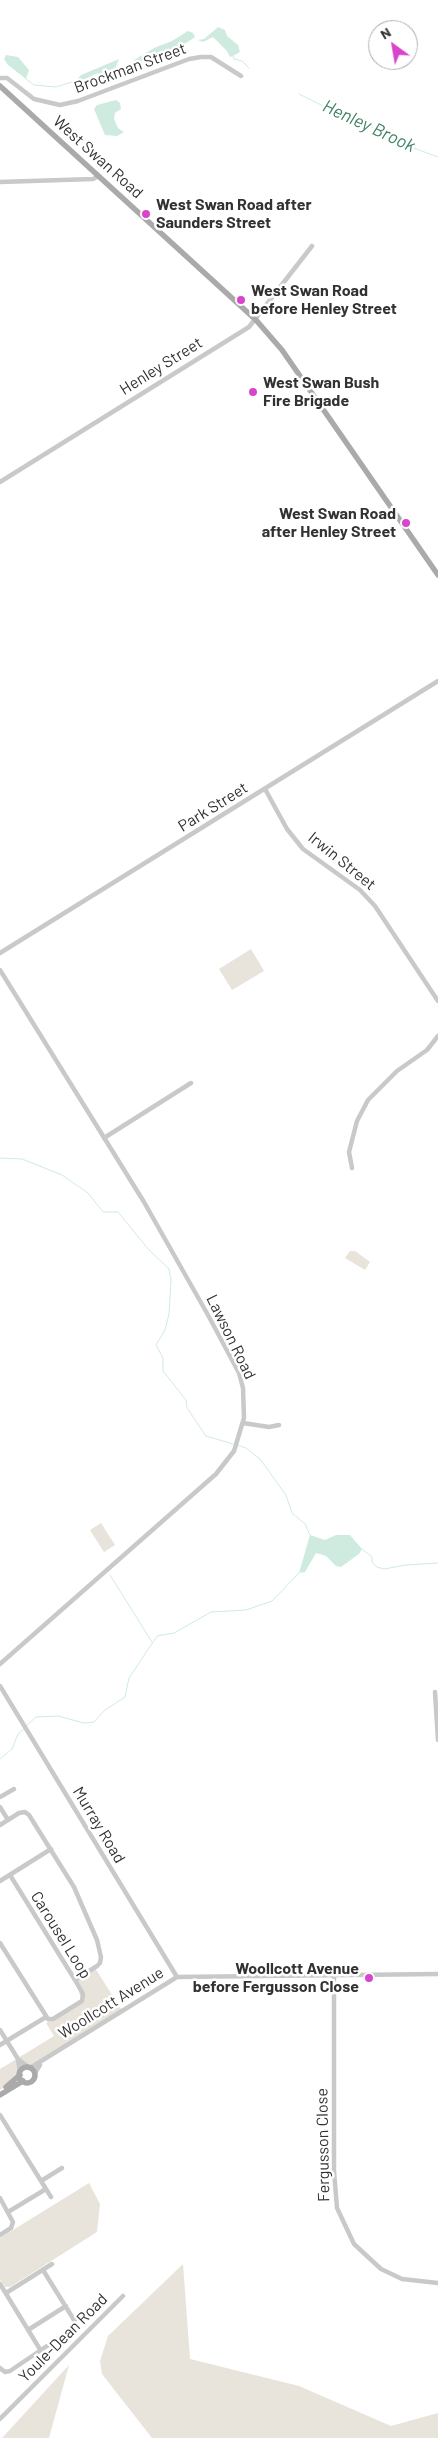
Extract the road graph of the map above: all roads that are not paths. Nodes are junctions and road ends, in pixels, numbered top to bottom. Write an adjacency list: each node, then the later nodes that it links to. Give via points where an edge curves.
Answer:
1 (241, 76): 2 (street, Brockman Street, via 211,57 201,57 78,102 60,104 34,98 7,78)
2 (0, 78)
3 (0, 86): 4 (main road, West Swan Road)
4 (99, 176): 5 (street, via 93,179); 7 (main road, West Swan Road)
5 (0, 182)
6 (312, 246): 7 (street, Henley Street)
7 (256, 320): 8 (street, Henley Street); 9 (main road, West Swan Road, via 282,350)
8 (0, 482)
9 (438, 575)
10 (438, 681): 11 (street, Park Street)
11 (265, 789): 12 (street, Park Street); 14 (street, Irwin Street, via 287,829 303,849 360,890 375,906)
12 (0, 953)
13 (0, 970): 17 (street, Lawson Road)
14 (438, 1001)
15 (438, 1036): 18 (street, via 427,1050 397,1071 368,1100 357,1120 349,1152)
16 (191, 1083): 17 (street)
17 (104, 1138): 19 (street, Lawson Road, via 164,1236 239,1374 243,1388)
18 (352, 1168)
19 (243, 1423): 20 (street, via 269,1427); 21 (street, Lawson Road, via 234,1451 216,1474)
20 (279, 1425)
21 (0, 1664)
22 (0, 1686): 36 (street, Murray Road)
23 (435, 1692): 24 (street)
24 (438, 1740)
25 (14, 1789): 26 (street)
26 (0, 1797)
27 (0, 1807): 28 (street)
28 (8, 1820): 29 (street); 30 (street, via 25,1812)
29 (0, 1825)
30 (51, 1849): 31 (street); 37 (street, via 74,1887 101,1957 97,1966)
31 (10, 1875): 32 (street); 37 (street, Carousel Loop)
32 (0, 1881)
33 (0, 1943): 38 (street)
34 (334, 1974): 35 (street, Woollcott Avenue); 36 (street, Woollcott Avenue); 59 (street, Fergusson Close, via 334,2171 337,2208 354,2244 381,2269 402,2279)
35 (438, 1974)
36 (177, 1977): 43 (street, Woollcott Avenue)
37 (75, 1980): 38 (street, Carousel Loop, via 83,1994 82,2001 53,2019)
38 (46, 2017): 40 (street)
39 (0, 2030): 40 (street)
40 (7, 2041): 41 (street); 42 (street)
41 (0, 2045)
42 (18, 2059): 43 (street); 44 (street)
43 (31, 2070): 44 (main road, Woollcott Avenue); 45 (main road, Woollcott Avenue, via 32,2081)
44 (20, 2073): 45 (main road); 46 (main road, Woollcott Avenue)
45 (23, 2081): 47 (main road, Woollcott Avenue)
46 (0, 2090)
47 (0, 2095)
48 (0, 2115): 50 (street)
49 (62, 2168): 50 (street)
50 (41, 2181): 51 (street)
51 (46, 2189): 52 (street); 55 (street)
52 (50, 2197)
53 (0, 2198): 54 (street)
54 (2, 2205): 55 (street)
55 (8, 2212): 56 (street, via 13,2225)
56 (0, 2235)
57 (52, 2264): 58 (street)
58 (43, 2270): 61 (street); 63 (street)
59 (438, 2283)
60 (0, 2284): 61 (street)
61 (6, 2293): 66 (street)
62 (123, 2296): 69 (street, Youle-Dean Road)
63 (66, 2306): 65 (street); 66 (street)
64 (84, 2314): 65 (street)
65 (74, 2320): 67 (street, via 73,2331)
66 (28, 2330): 67 (street)
67 (41, 2351): 68 (street, via 10,2371)
68 (0, 2370)
69 (0, 2419)

